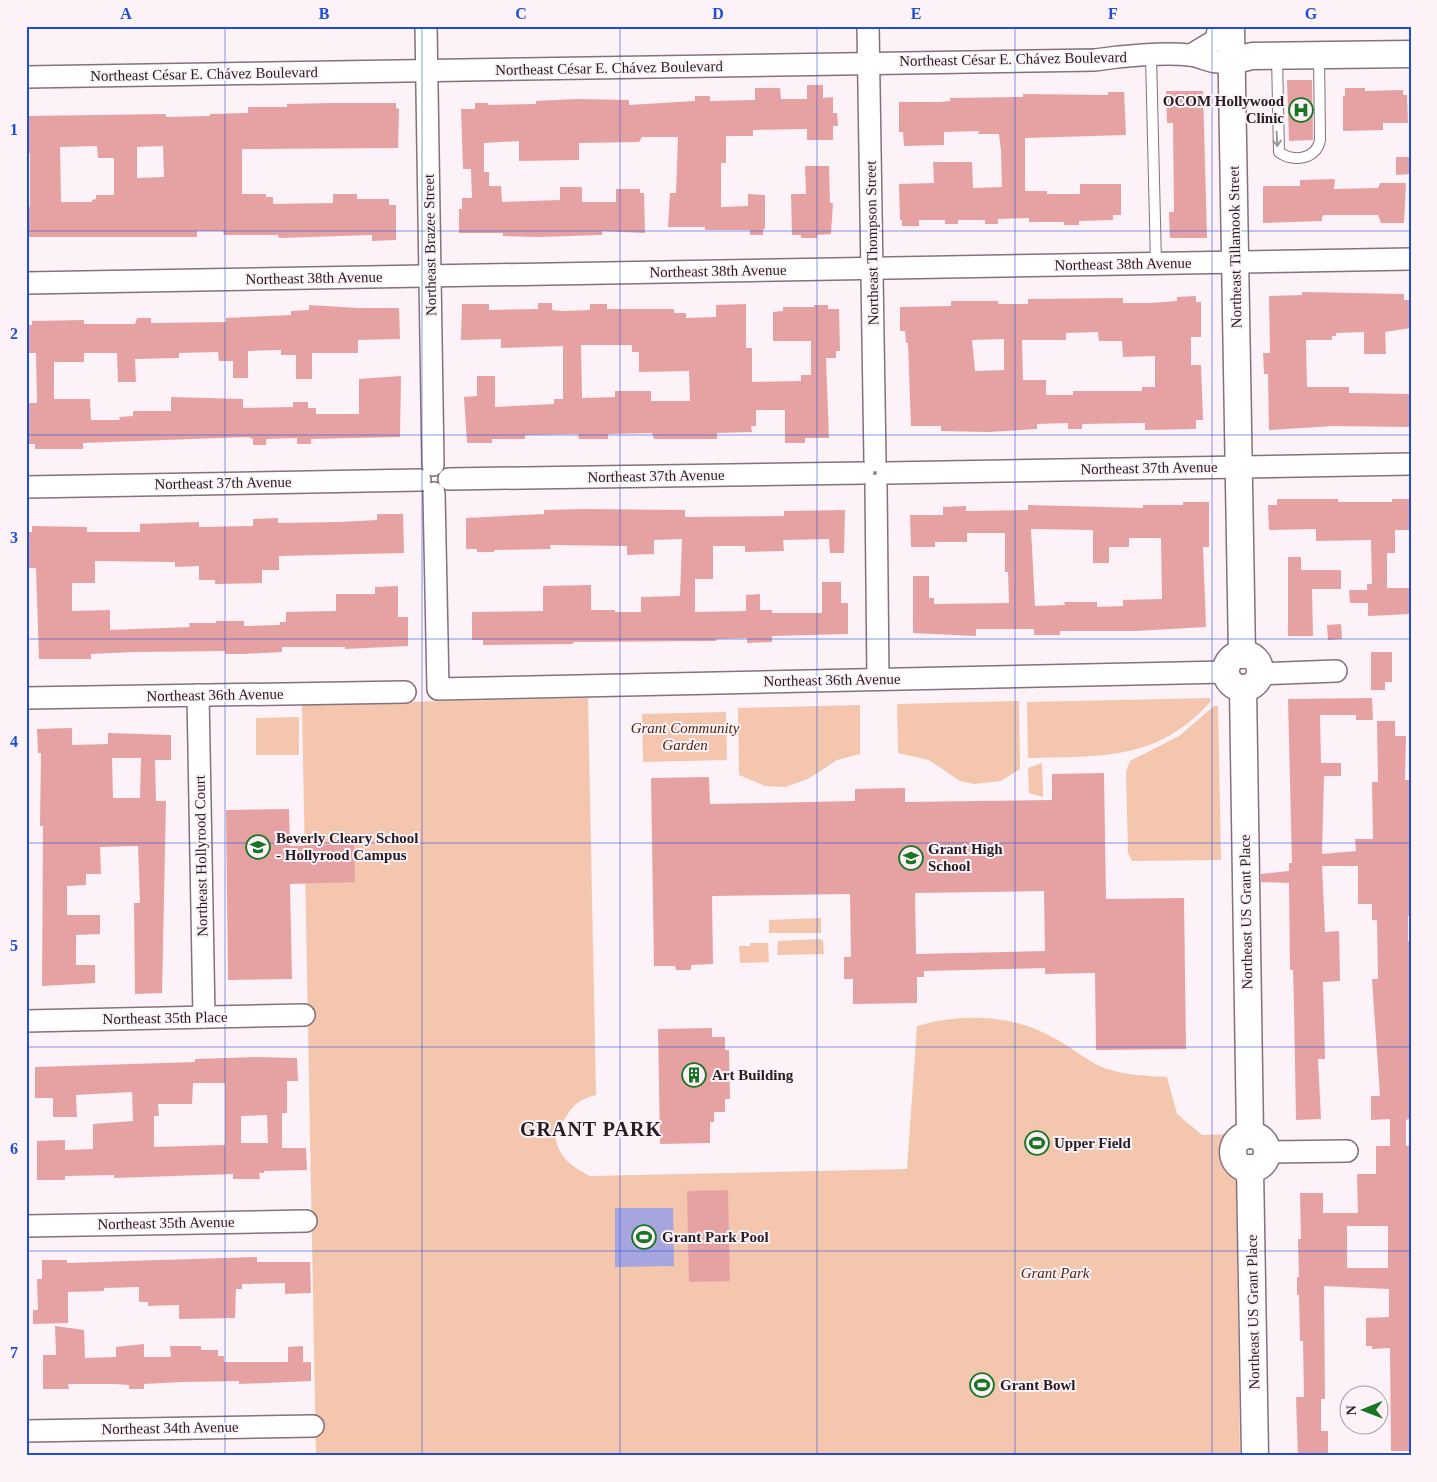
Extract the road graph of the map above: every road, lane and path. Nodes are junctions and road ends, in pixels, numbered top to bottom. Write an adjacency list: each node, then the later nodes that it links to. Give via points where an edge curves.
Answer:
1 (426, 26): 12 (street, Northeast Brazee Street)
2 (868, 26): 11 (street, Northeast Thompson Street)
3 (1219, 26): 6 (street, Northeast César E. Chávez Boulevard, via 1216,40)
4 (1231, 26): 10 (street, Northeast Tillamook Street)
5 (1411, 54): 7 (street, Northeast César E. Chávez Boulevard)
6 (1191, 55): 8 (street, Northeast César E. Chávez Boulevard); 10 (street, Northeast César E. Chávez Boulevard, via 1210,62)
7 (1319, 55): 9 (street, Northeast César E. Chávez Boulevard); 9 (lane, one-way to 7, via 1279,152 1285,157 1307,157 1315,152 1320,140)
8 (1151, 56): 11 (street, Northeast César E. Chávez Boulevard, via 1095,60); 16 (lane)
9 (1277, 56): 10 (street, Northeast César E. Chávez Boulevard, via 1252,56)
10 (1232, 61): 15 (street, Northeast Tillamook Street)
11 (869, 63): 12 (street, Northeast César E. Chávez Boulevard); 17 (street, Northeast Thompson Street)
12 (427, 71): 13 (street, Northeast César E. Chávez Boulevard); 18 (street, Northeast Brazee Street)
13 (26, 77)
14 (1411, 259): 15 (street, Northeast 38th Avenue)
15 (1236, 262): 16 (street, Northeast 38th Avenue); 21 (street, Northeast Tillamook Street)
16 (1156, 263): 17 (street, Northeast 38th Avenue)
17 (872, 268): 18 (street, Northeast 38th Avenue); 22 (street, Northeast Thompson Street)
18 (430, 276): 19 (street, Northeast 38th Avenue); 23 (street, Northeast Brazee Street)
19 (26, 283)
20 (1411, 464): 21 (street, Northeast 37th Avenue)
21 (1239, 467): 22 (street, Northeast 37th Avenue); 25 (street, Northeast US Grant Place)
22 (875, 473): 23 (street, Northeast 37th Avenue); 27 (street, Northeast Thompson Street)
23 (434, 479): 24 (street, Northeast 37th Avenue); 28 (street, Northeast Brazee Street)
24 (26, 487)
25 (1243, 672): 26 (street, Northeast 36th Avenue); 27 (street, Northeast 36th Avenue); 36 (street, Northeast US Grant Place)
26 (1336, 672)
27 (878, 680): 28 (street, Northeast 36th Avenue)
28 (438, 689)
29 (405, 692): 30 (street, Northeast 36th Avenue)
30 (198, 695): 31 (street, Northeast 36th Avenue); 33 (street, Northeast Hollyrood Court)
31 (26, 698)
32 (304, 1015): 33 (street, Northeast 35th Place)
33 (204, 1017): 34 (street, Northeast 35th Place)
34 (26, 1021)
35 (1347, 1151): 36 (street)
36 (1256, 1152): 41 (street, Northeast US Grant Place)
37 (306, 1221): 38 (street, Northeast 35th Avenue)
38 (26, 1226)
39 (313, 1426): 40 (street, Northeast 34th Avenue)
40 (26, 1431)
41 (1255, 1456)

